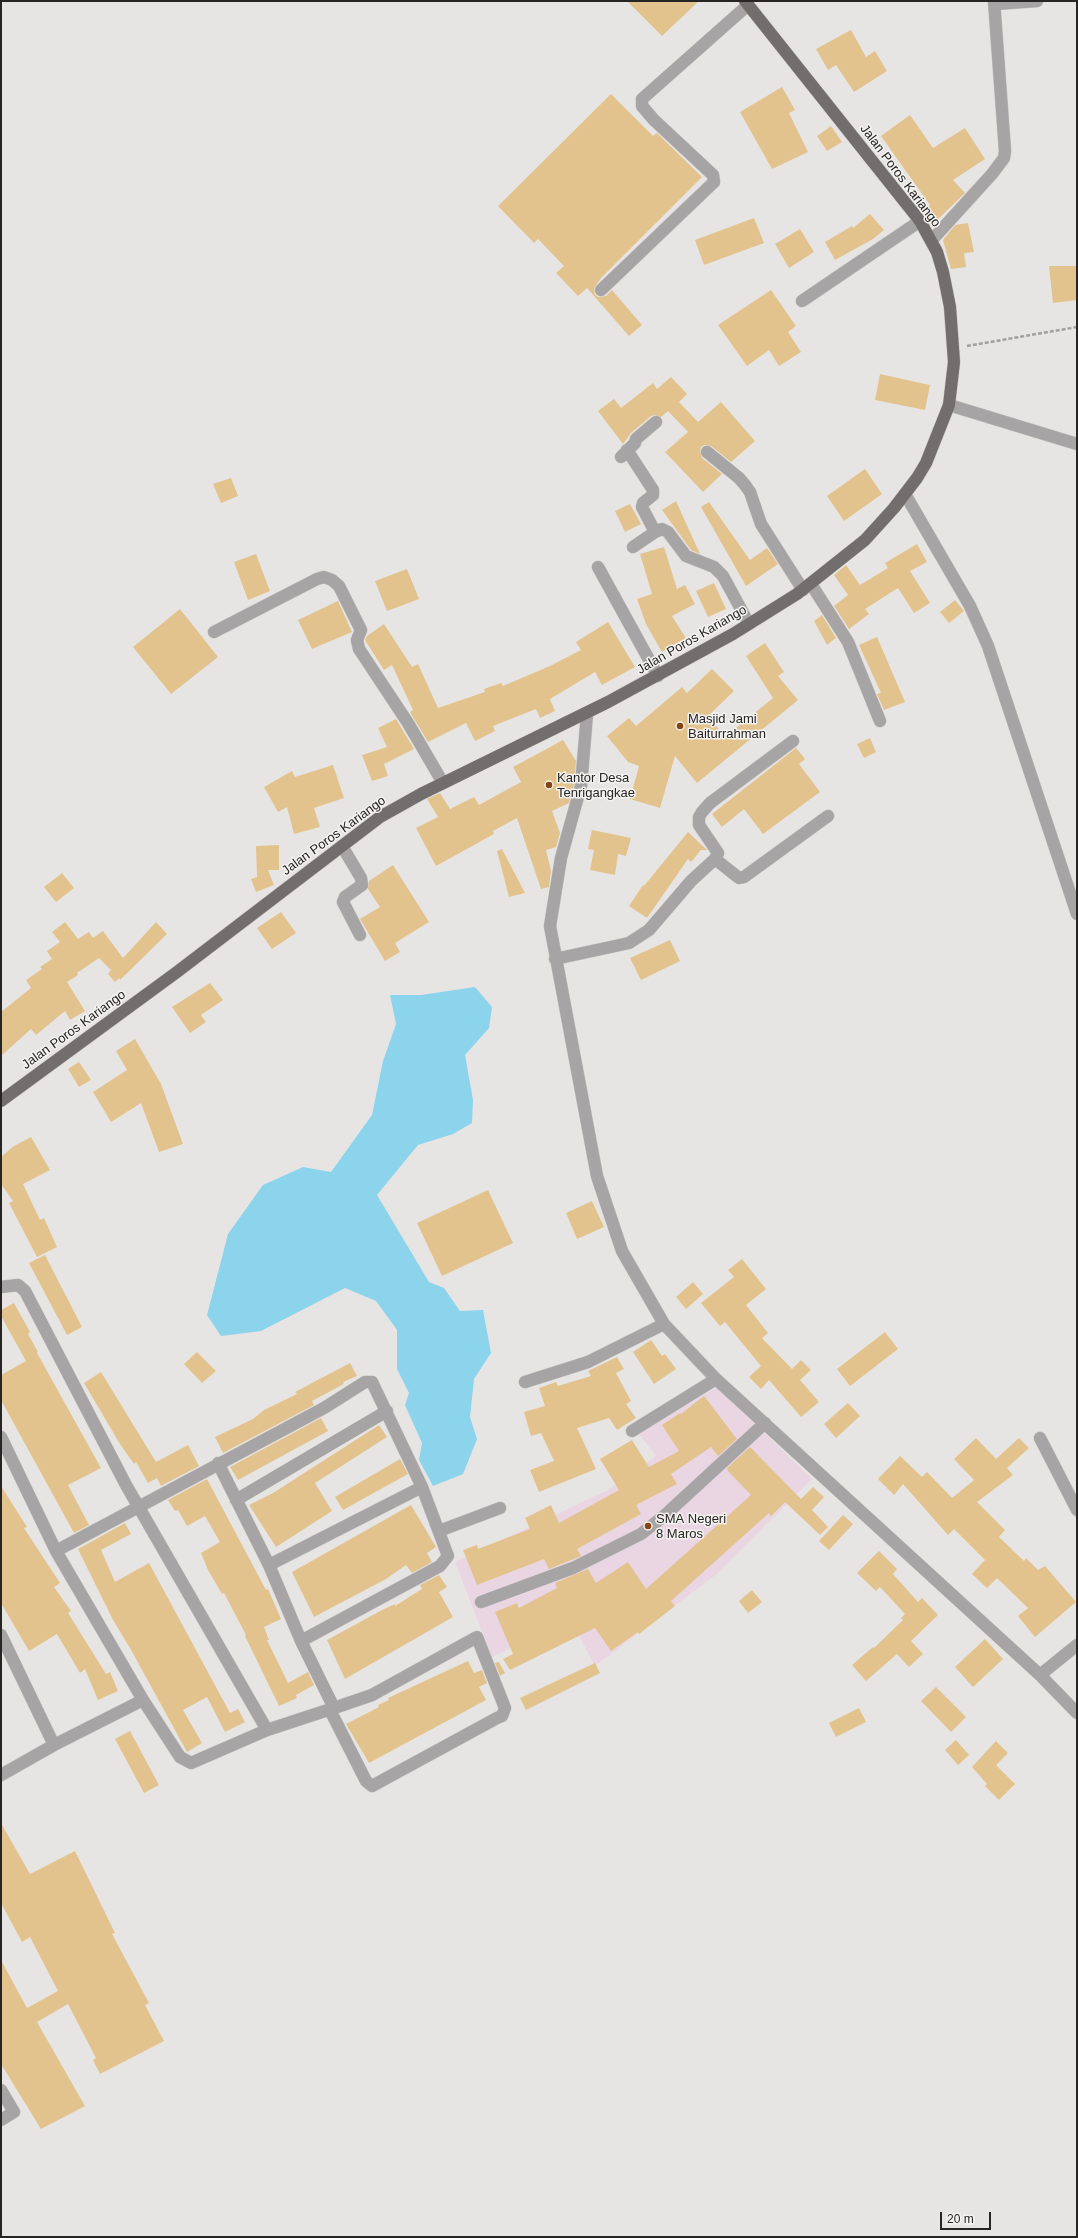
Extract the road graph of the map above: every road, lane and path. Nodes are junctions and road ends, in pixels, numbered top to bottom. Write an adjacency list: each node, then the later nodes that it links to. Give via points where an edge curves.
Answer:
1 (1037, 1): 3 (street)
2 (747, 3): 4 (main road, Jalan Poros Kariango); 6 (street, via 642,99 642,106 654,120 713,176 714,182)
3 (995, 3): 5 (street, via 1006,151 998,167)
4 (920, 221): 5 (main road, Jalan Poros Kariango); 7 (street)
5 (932, 240): 9 (main road, Jalan Poros Kariango, via 947,288)
6 (602, 290)
7 (802, 302)
8 (1077, 328): 9 (path)
9 (954, 348): 10 (main road, Jalan Poros Kariango)
10 (949, 405): 12 (street); 14 (main road, Jalan Poros Kariango, via 926,463)
11 (656, 422): 15 (street, via 624,454 653,490 653,495 642,507)
12 (1077, 444)
13 (707, 452): 18 (street, via 739,478 747,488 760,524)
14 (905, 494): 18 (main road, Jalan Poros Kariango, via 865,540); 29 (street, via 970,606 985,640)
15 (655, 532): 16 (street); 19 (street, via 662,529 668,532 686,556 714,567 723,576)
16 (633, 547)
17 (598, 567): 21 (street)
18 (807, 587): 19 (main road, Jalan Poros Kariango); 23 (street, via 848,642)
19 (749, 624): 21 (main road, Jalan Poros Kariango)
20 (214, 632): 25 (street, via 317,579 324,577 332,580 339,586 361,630 359,649 408,723)
21 (658, 676): 22 (main road, Jalan Poros Kariango)
22 (587, 714): 25 (main road, Jalan Poros Kariango); 31 (street, via 581,786 561,858 550,926)
23 (880, 721)
24 (793, 741): 28 (street, via 710,803 702,812 699,825 718,853)
25 (443, 783): 27 (main road, Jalan Poros Kariango, via 380,818)
26 (828, 816): 28 (street, via 744,877 739,878)
27 (342, 846): 30 (street, via 362,878 362,885 343,902); 32 (main road, Jalan Poros Kariango, via 177,972)
28 (715, 859): 31 (street, via 691,881 640,937 618,946)
29 (1077, 914)
30 (360, 935)
31 (555, 959): 34 (street, via 597,1176 622,1251)
32 (1, 1101)
33 (1, 1287): 45 (street, via 18,1285 25,1291)
34 (664, 1324): 35 (street); 36 (street, via 588,1362)
35 (716, 1379): 38 (street); 39 (street)
36 (525, 1382)
37 (387, 1411): 42 (street, via 372,1382 365,1382 324,1408); 43 (street); 44 (street)
38 (765, 1423): 51 (street, via 641,1534 573,1568); 55 (street)
39 (632, 1431)
40 (1, 1436): 49 (street)
41 (1040, 1438): 47 (street)
42 (218, 1463): 44 (street); 45 (street)
43 (422, 1487): 48 (street); 50 (street)
44 (236, 1500): 50 (street)
45 (139, 1506): 49 (street); 59 (street)
46 (500, 1508): 48 (street)
47 (1077, 1510)
48 (439, 1531): 53 (street, via 448,1556 440,1566)
49 (56, 1551): 56 (street)
50 (269, 1565): 53 (street)
51 (481, 1602)
52 (1, 1635): 60 (street)
53 (301, 1640): 57 (street)
54 (1077, 1645): 55 (street)
55 (1040, 1675): 58 (street)
56 (143, 1700): 59 (street, via 180,1757 187,1763 195,1762); 60 (street)
57 (332, 1709): 57 (street, via 372,1696 477,1637 505,1708 502,1716 372,1786 366,1781); 59 (street)
58 (1077, 1714)
59 (267, 1730)
60 (54, 1746): 61 (street)
61 (1, 1775)
62 (1, 2090): 63 (street, via 14,2112)
63 (1, 2120)

